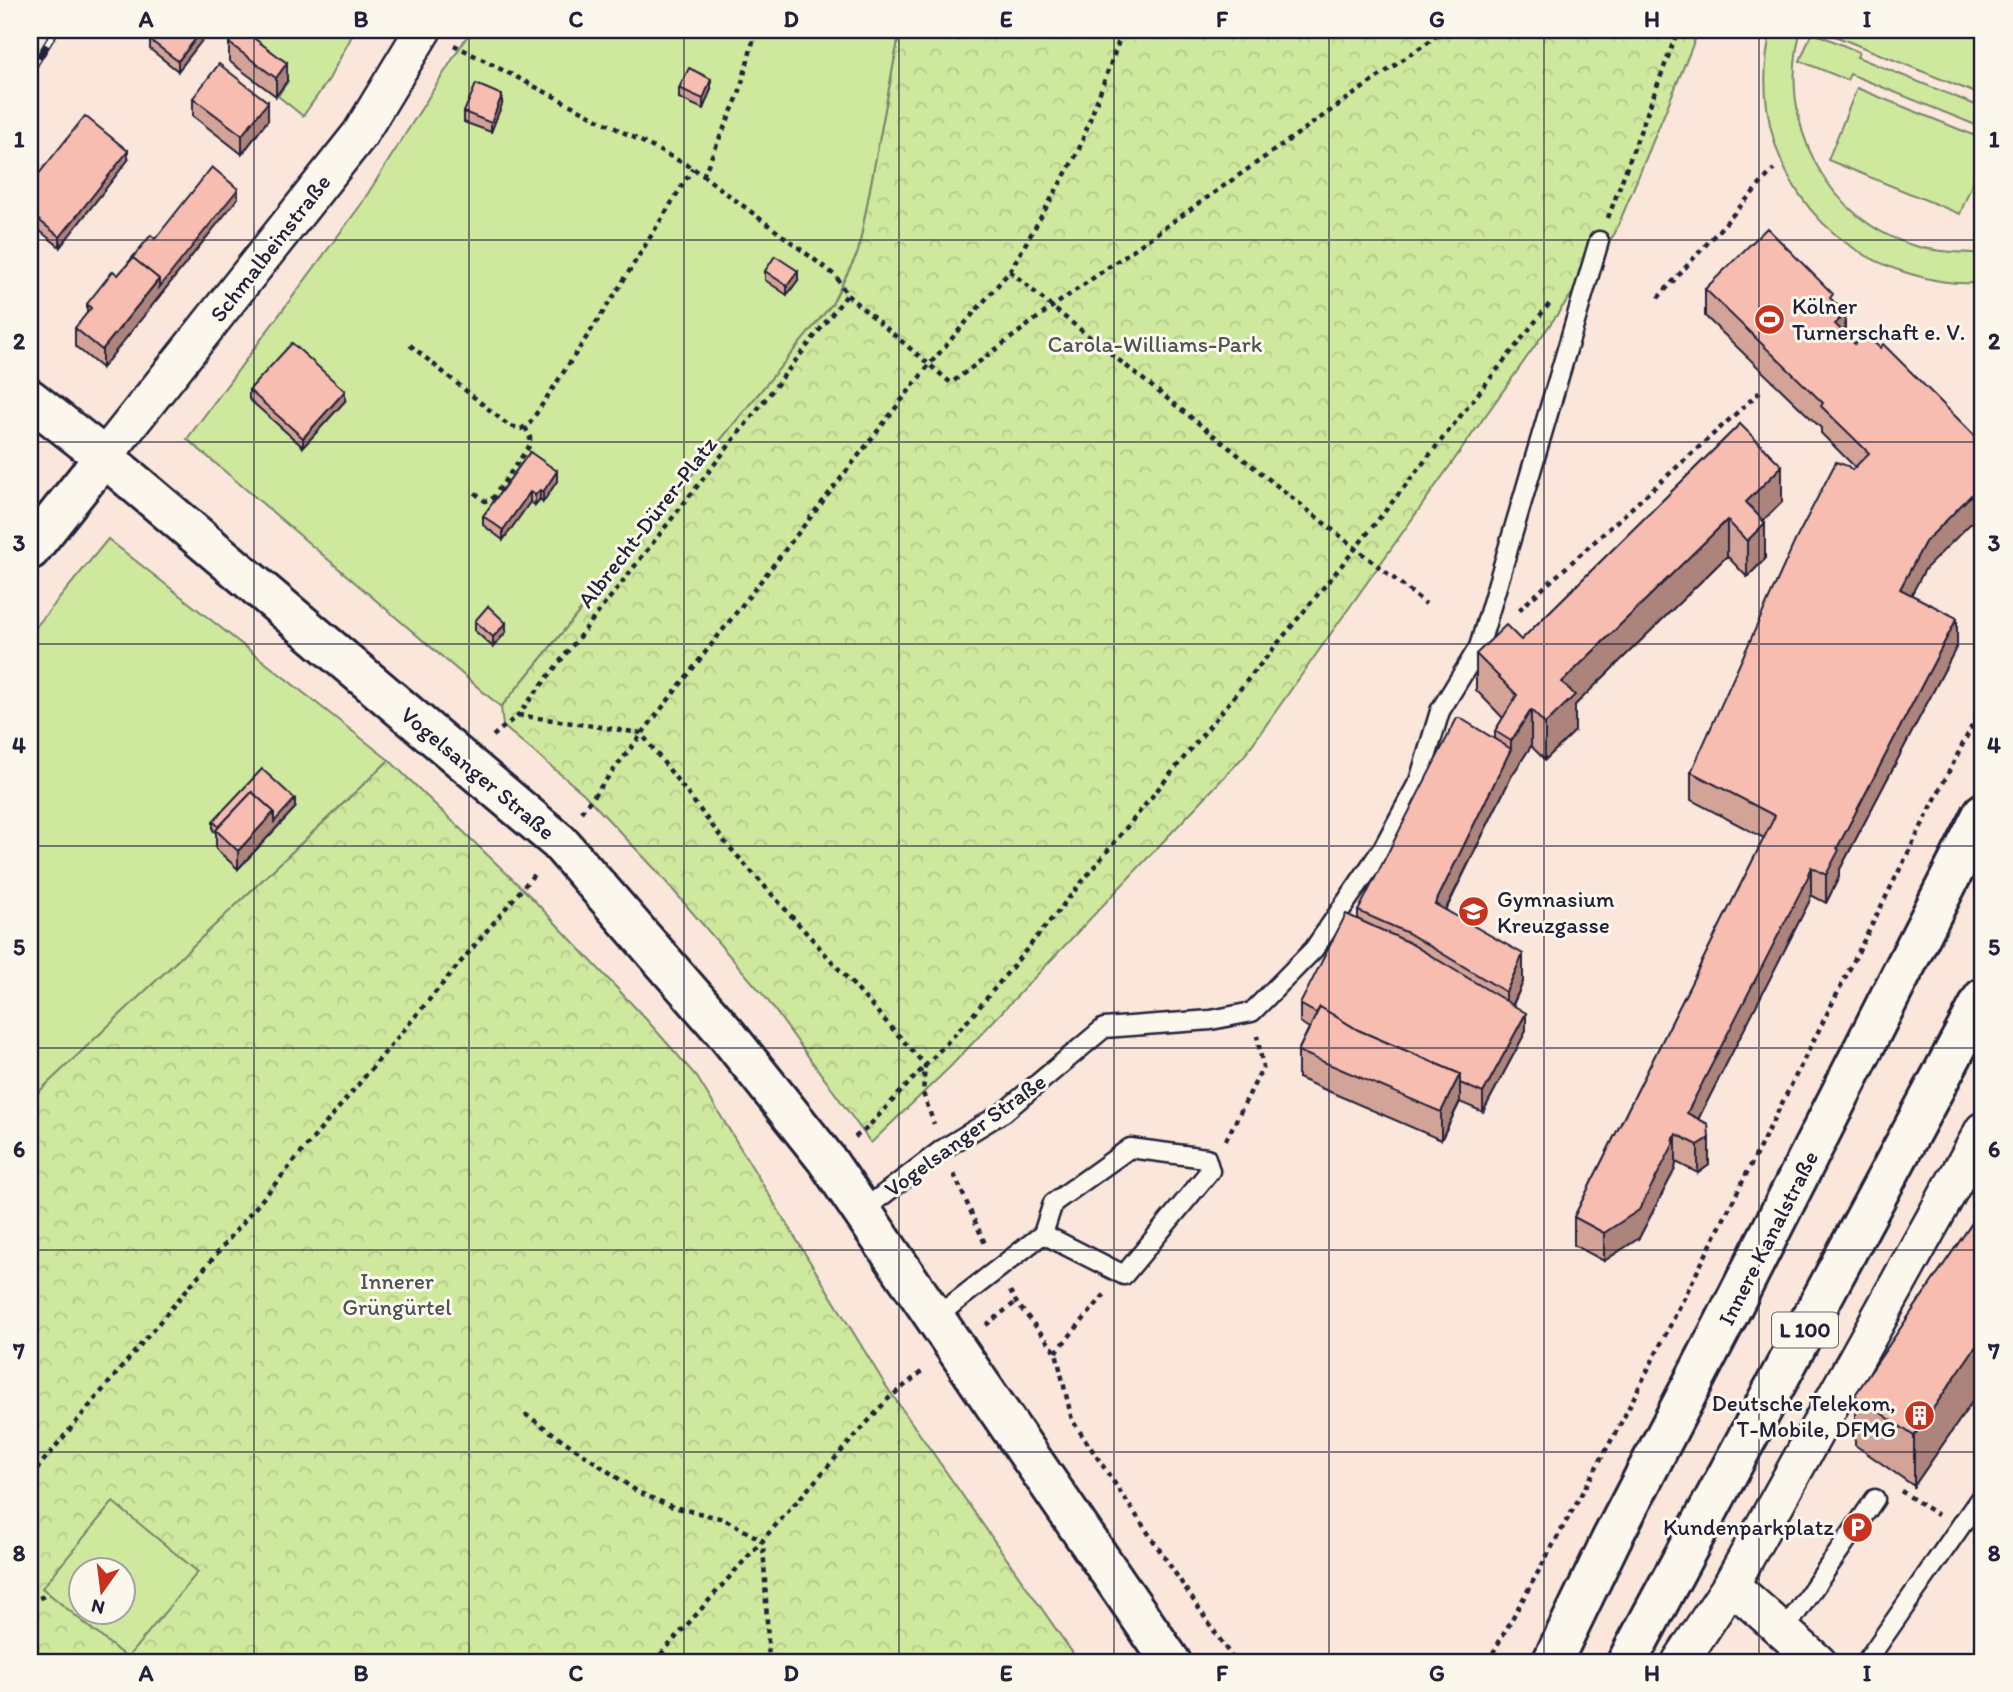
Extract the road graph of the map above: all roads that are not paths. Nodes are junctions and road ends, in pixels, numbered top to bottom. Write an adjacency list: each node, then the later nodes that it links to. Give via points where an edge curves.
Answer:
1 (436, 36): 4 (street, Schmalbeinstraße)
2 (1599, 241): 9 (lane, Vogelsanger Straße, via 1479,647 1440,711 1419,781 1383,848 1314,949 1252,1012 1211,1020 1104,1028 1004,1112 943,1149)
3 (30, 399): 4 (main road, Vogelsanger Straße)
4 (104, 457): 5 (main road); 9 (main road, Vogelsanger Straße, via 466,763 548,856 728,1036)
5 (30, 550)
6 (1983, 813): 17 (main road, Innere Kanalstraße)
7 (1983, 998): 18 (main road, L 100)
8 (1983, 1129): 14 (street)
9 (862, 1211): 11 (main road, Vogelsanger Straße)
10 (1043, 1234): 10 (lane, via 1054,1203 1130,1148 1206,1158 1210,1171 1124,1275); 11 (lane, via 998,1270)
11 (946, 1331): 16 (main road, Vogelsanger Straße)
12 (1983, 1494): 20 (lane)
13 (1875, 1499): 15 (lane)
14 (1731, 1585): 15 (street); 19 (street)
15 (1797, 1650)
16 (1171, 1662)
17 (1552, 1662)
18 (1627, 1662)
19 (1680, 1662)
20 (1867, 1662)

